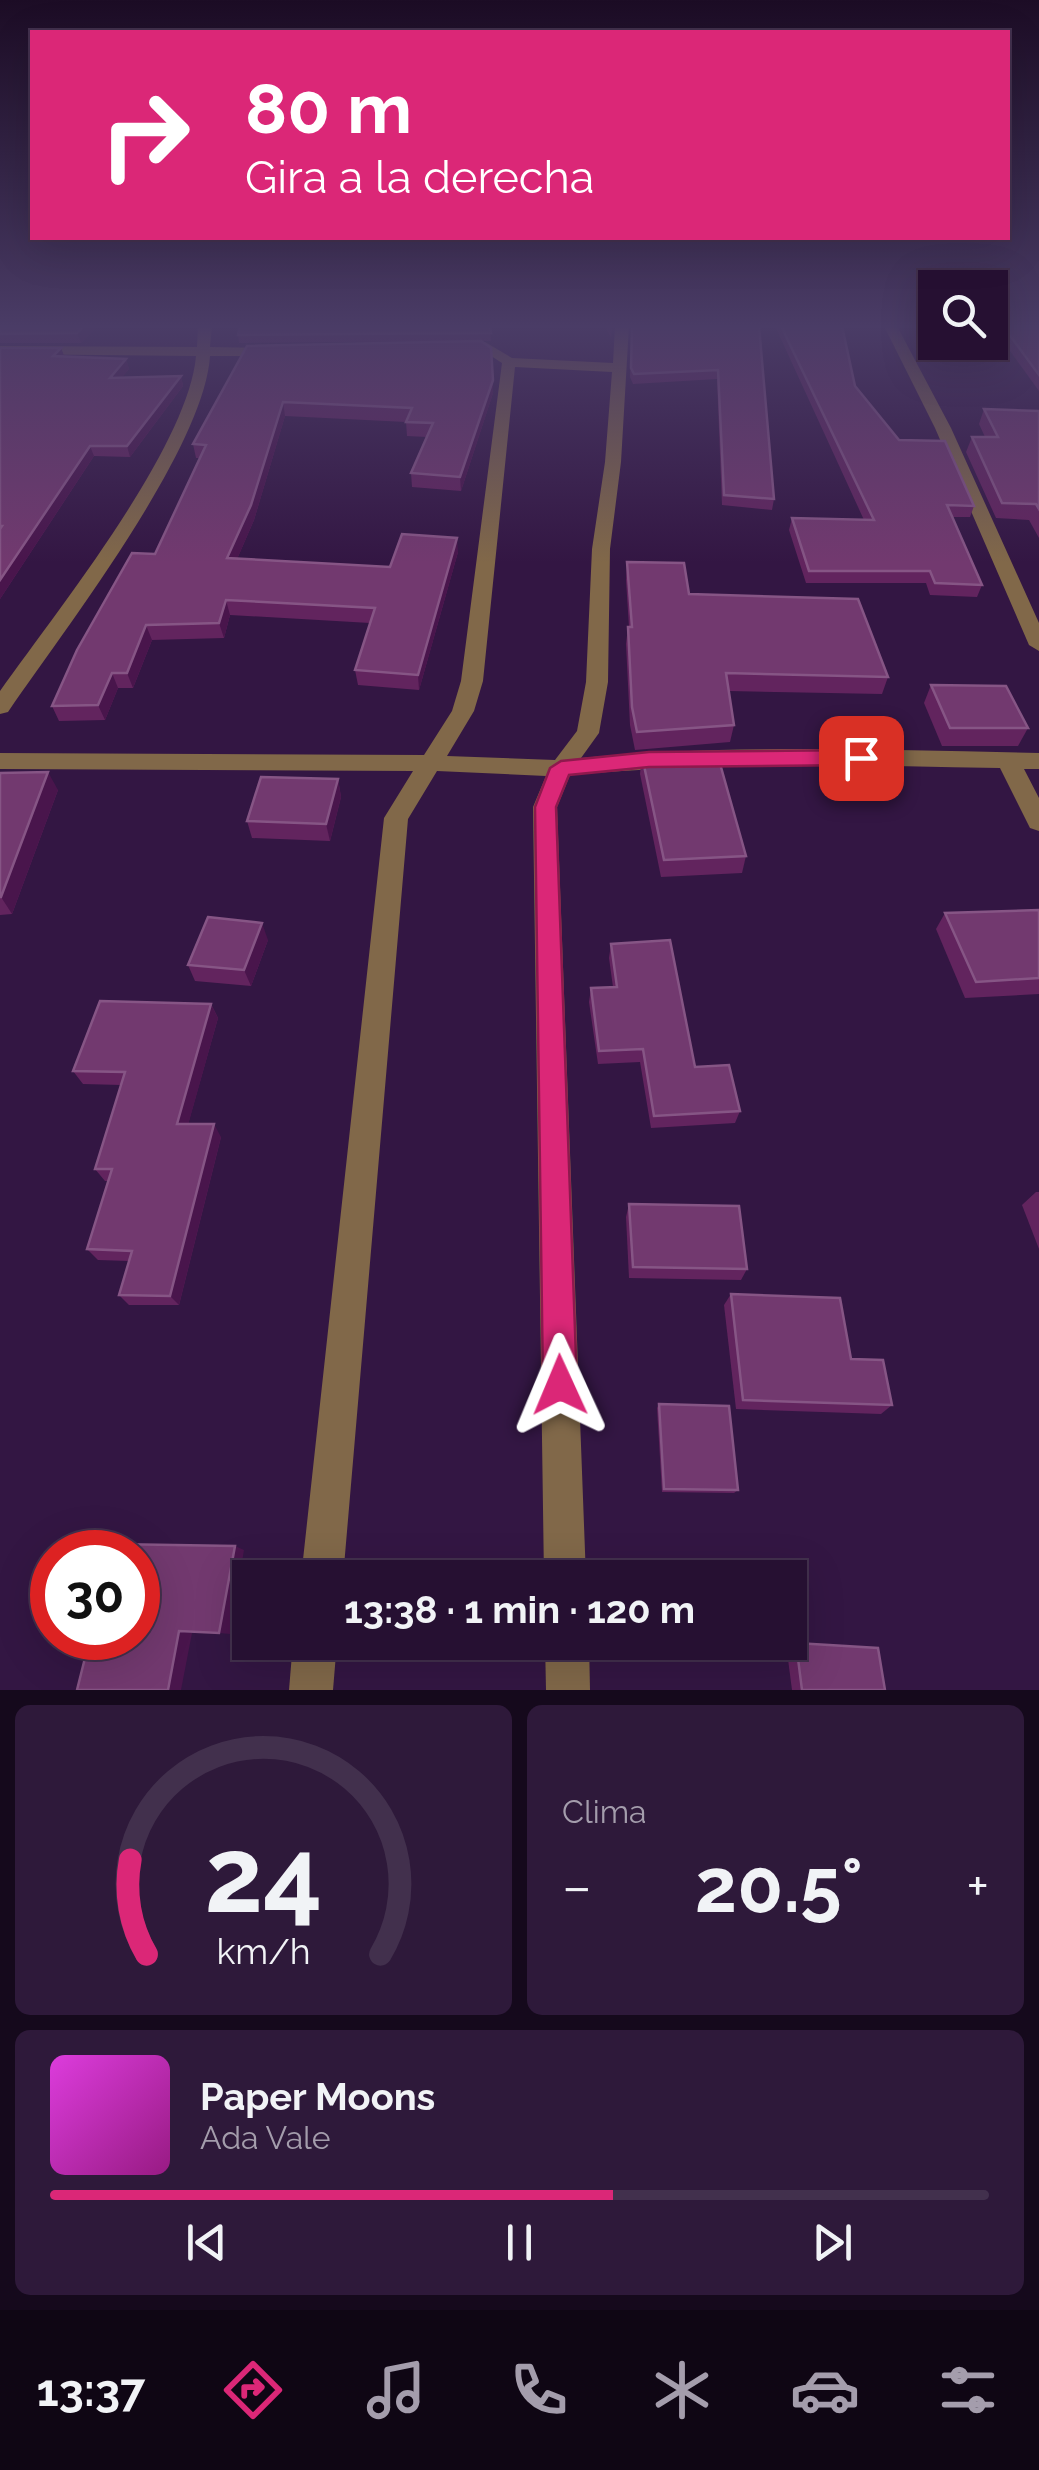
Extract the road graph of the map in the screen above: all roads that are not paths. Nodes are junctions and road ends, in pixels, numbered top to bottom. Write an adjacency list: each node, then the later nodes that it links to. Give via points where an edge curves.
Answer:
1 (189, 405): 6 (street, via 114,542)
2 (505, 405): 10 (street, via 472,682 463,711)
3 (616, 405): 11 (street, via 596,682 588,733)
4 (931, 405): 5 (street)
5 (1039, 646)
6 (0, 708)
7 (0, 761): 10 (street)
8 (1008, 761): 9 (street); 11 (street, via 649,760); 12 (street)
9 (1039, 761)
10 (426, 763): 11 (street); 13 (street, via 396,818)
11 (561, 768): 14 (street, via 546,807)
12 (1039, 822)
13 (324, 1560)
14 (565, 1560)
15 (314, 1660): 17 (street)
16 (567, 1660): 18 (street)
17 (311, 1690)
18 (568, 1690)

